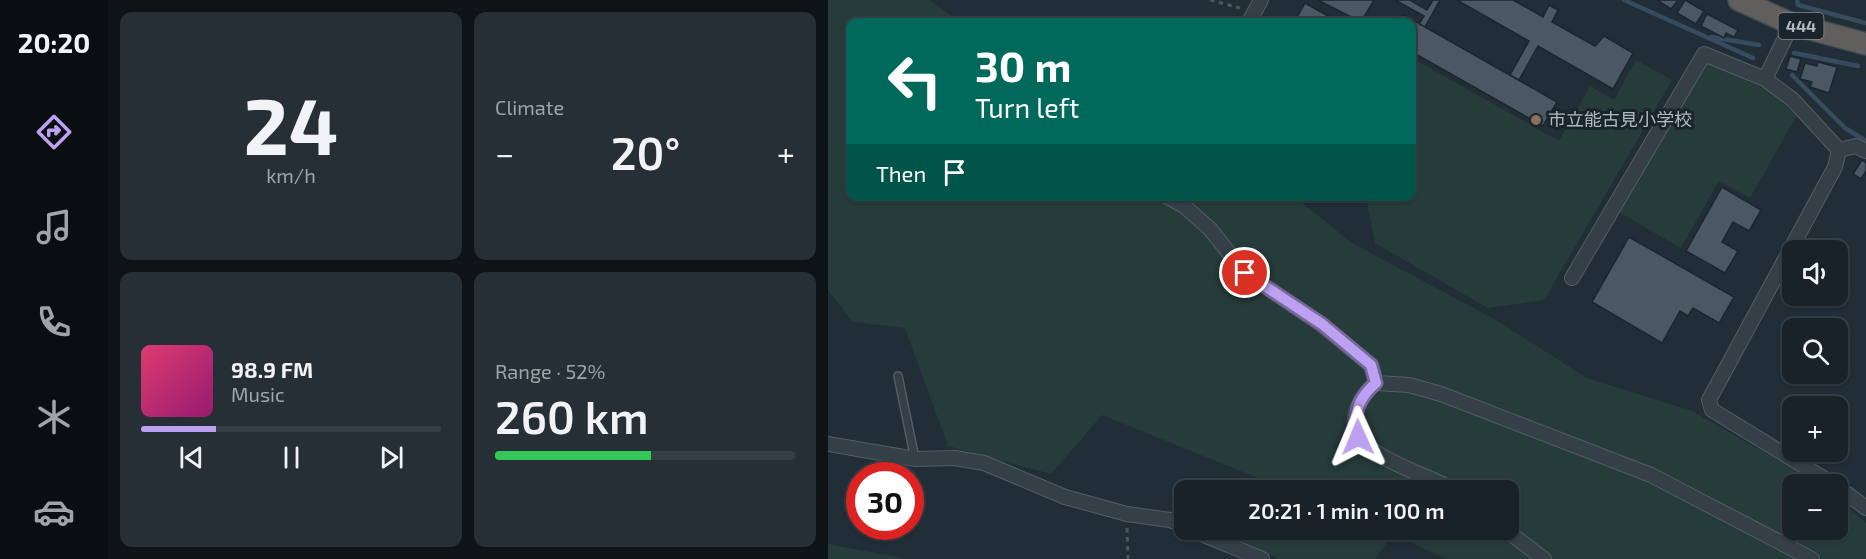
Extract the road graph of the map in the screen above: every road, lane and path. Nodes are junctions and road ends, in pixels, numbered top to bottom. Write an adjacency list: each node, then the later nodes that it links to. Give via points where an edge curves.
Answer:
1 (1210, 0): 3 (path)
2 (1739, 0): 4 (highway, 444)
3 (1255, 11)
4 (1792, 24): 5 (highway, 444); 6 (street)
5 (1866, 44)
6 (1764, 79): 7 (street, via 1793,100); 10 (street, via 1704,54)
7 (1839, 150): 8 (street, via 1856,146); 15 (street, via 1835,167 1709,400 1712,410)
8 (1866, 151)
9 (1175, 201): 12 (street, via 1210,229 1245,273 1322,324 1371,365)
10 (1572, 278)
11 (898, 376): 14 (lane)
12 (1376, 383): 16 (street, via 1360,400 1354,417 1358,437 1367,447); 26 (street, via 1441,394 1651,475)
13 (828, 444): 14 (street)
14 (915, 459): 19 (street, via 955,458 984,463 1065,497)
15 (1817, 474)
16 (1432, 480)
17 (1848, 494): 18 (street)
18 (1866, 508)
19 (1127, 514): 20 (street); 23 (path)
20 (1174, 522)
21 (1216, 540): 24 (street)
22 (1519, 540): 25 (street)
23 (1128, 559)
24 (1262, 559)
25 (1544, 559)
26 (1812, 559)

